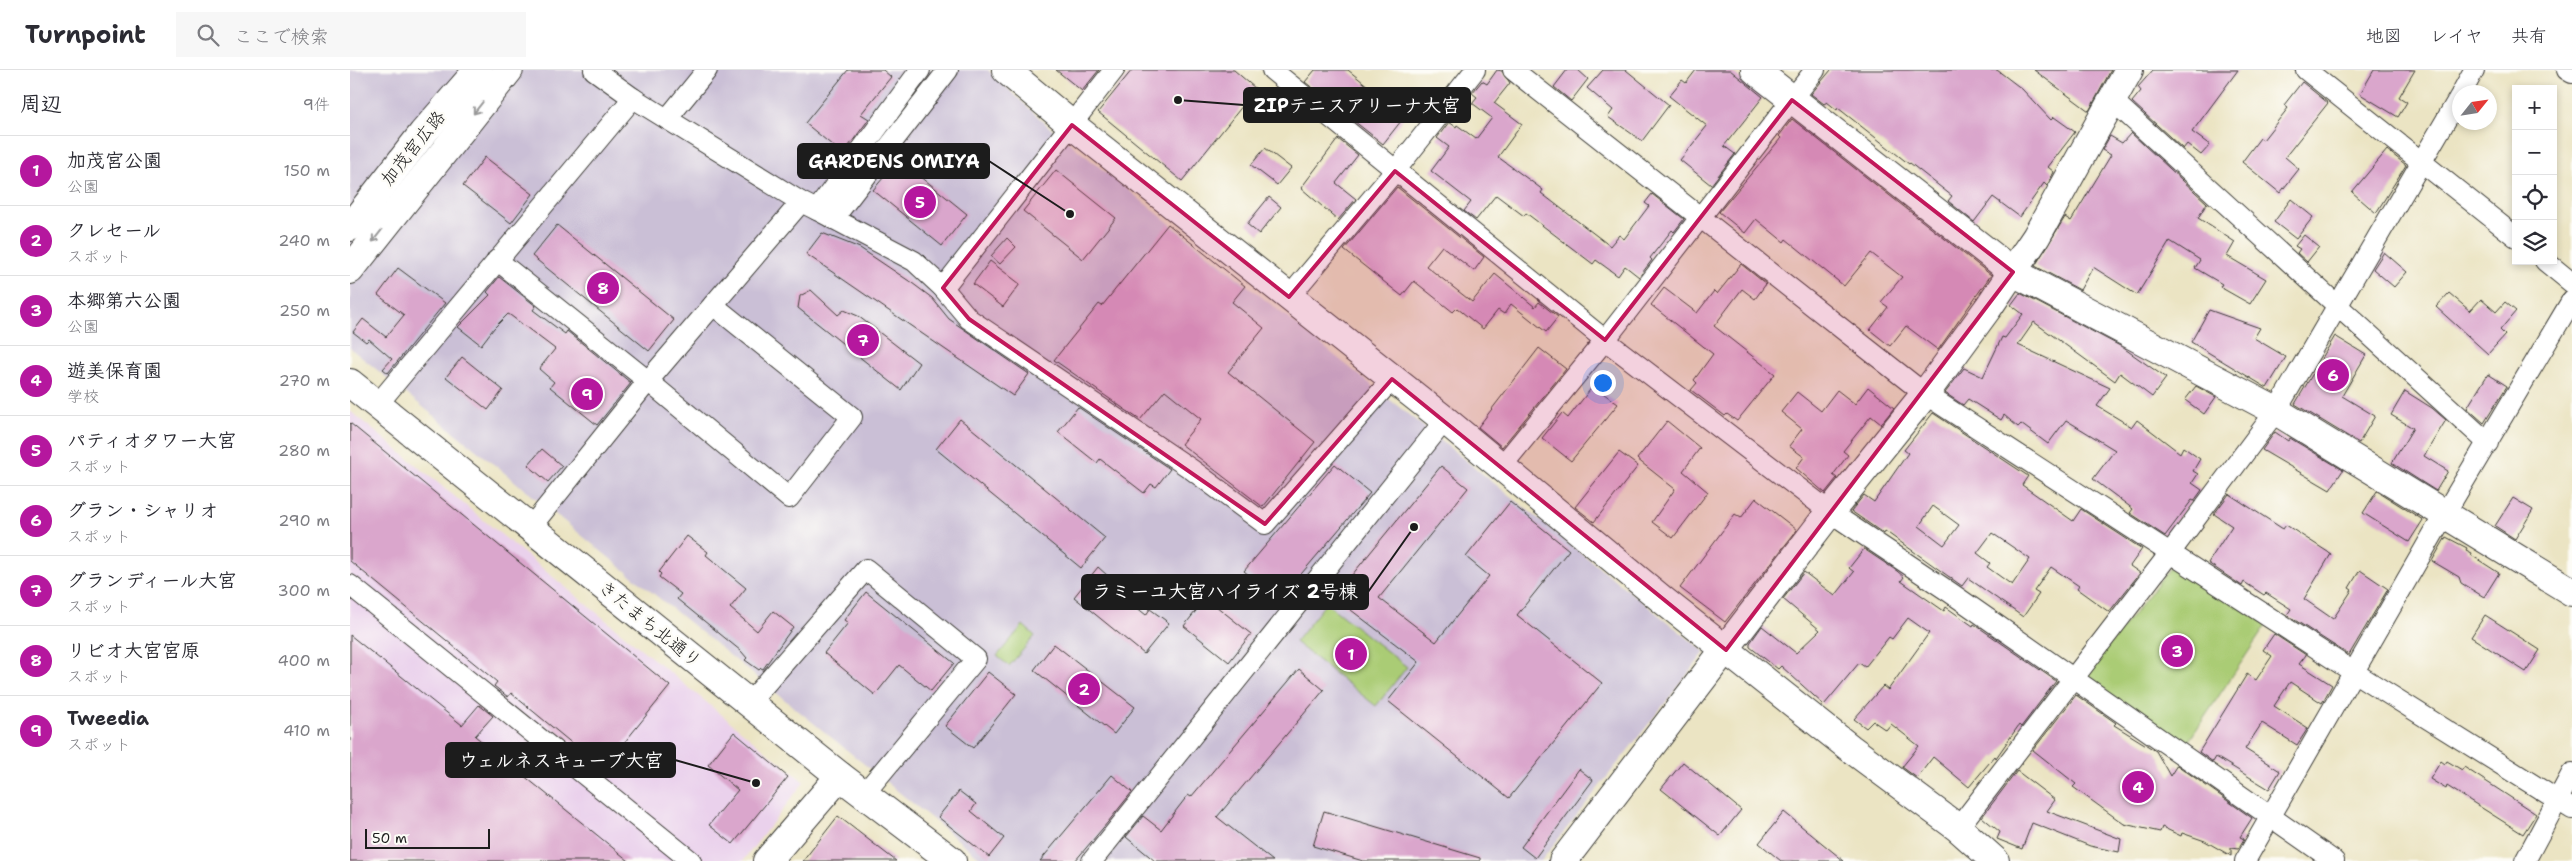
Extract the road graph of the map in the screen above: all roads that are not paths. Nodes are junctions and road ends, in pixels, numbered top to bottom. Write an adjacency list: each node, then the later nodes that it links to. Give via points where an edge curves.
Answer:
1 (478, 70): 30 (street, 加茂宮広路, via 423,133)
2 (509, 70): 34 (street, one-way to 34)
3 (594, 70): 20 (street)
4 (707, 70): 24 (street)
5 (920, 70): 28 (street)
6 (948, 70): 28 (street)
7 (1006, 70): 25 (street)
8 (1114, 70): 25 (street)
9 (1272, 70): 27 (street)
10 (1474, 70): 27 (street)
11 (1513, 70): 29 (street)
12 (1755, 70): 21 (street)
13 (1815, 70): 21 (street)
14 (2129, 70): 22 (street)
15 (2306, 70): 26 (street)
16 (2474, 70): 19 (street)
17 (2567, 70): 18 (street)
18 (2572, 73)
19 (2466, 85)
20 (633, 98): 24 (street); 32 (street)
21 (1792, 100): 29 (street); 35 (street)
22 (2112, 100): 35 (street); 41 (street)
23 (2452, 110): 26 (street)
24 (667, 119): 28 (street)
25 (1072, 125): 37 (street); 38 (street)
26 (2423, 162): 31 (street); 41 (street)
27 (1395, 171): 38 (street); 42 (street)
28 (817, 210): 37 (street, via 914,261); 40 (street)
29 (1701, 217): 42 (street); 46 (street)
30 (350, 227)
31 (2512, 235)
32 (497, 260): 44 (street); 47 (street)
33 (2550, 265): 36 (street)
34 (350, 270)
35 (2013, 272): 46 (street); 48 (street)
36 (2572, 284)
37 (943, 288): 43 (street, via 969,319 1191,469 1265,524)
38 (1289, 297): 43 (street)
39 (2572, 300): 50 (street)
40 (713, 305): 44 (street); 44 (street, via 852,416 789,498)
41 (2336, 306): 48 (street); 50 (street)
42 (1605, 340): 51 (street); 52 (street)
43 (1392, 379): 49 (street)
44 (648, 381): 54 (street)
45 (350, 383): 47 (street, きたまち北通り)
46 (1925, 394): 52 (street); 55 (street)
47 (377, 405): 54 (street, きたまち北通り)
48 (2276, 411): 53 (street); 55 (street)
49 (1445, 420): 51 (street); 72 (street)
50 (2488, 443): 53 (street)
51 (1501, 467): 58 (street)
52 (1830, 512): 58 (street); 60 (street)
53 (2444, 515): 57 (street); 59 (street)
54 (530, 528): 61 (street, きたまち北通り)
55 (2170, 553): 59 (street); 60 (street)
56 (350, 585): 69 (street)
57 (2572, 592)
58 (1726, 650): 67 (street); 73 (street)
59 (2355, 672): 65 (street); 66 (street)
60 (2072, 678): 66 (street); 67 (street)
61 (749, 703): 63 (street, きたまち北通り); 64 (street, via 866,569 976,660)
62 (2572, 773): 65 (street)
63 (840, 776): 64 (street, きたまち北通り); 70 (street)
64 (864, 794): 71 (street, きたまち北通り)
65 (2564, 805): 77 (street)
66 (2271, 818): 75 (street); 76 (street)
67 (1958, 828): 68 (street)
68 (1991, 858): 74 (street)
69 (691, 861)
70 (767, 861)
71 (952, 861)
72 (1092, 861)
73 (1563, 861)
74 (2014, 861)
75 (2246, 861)
76 (2334, 861)
77 (2525, 861)

